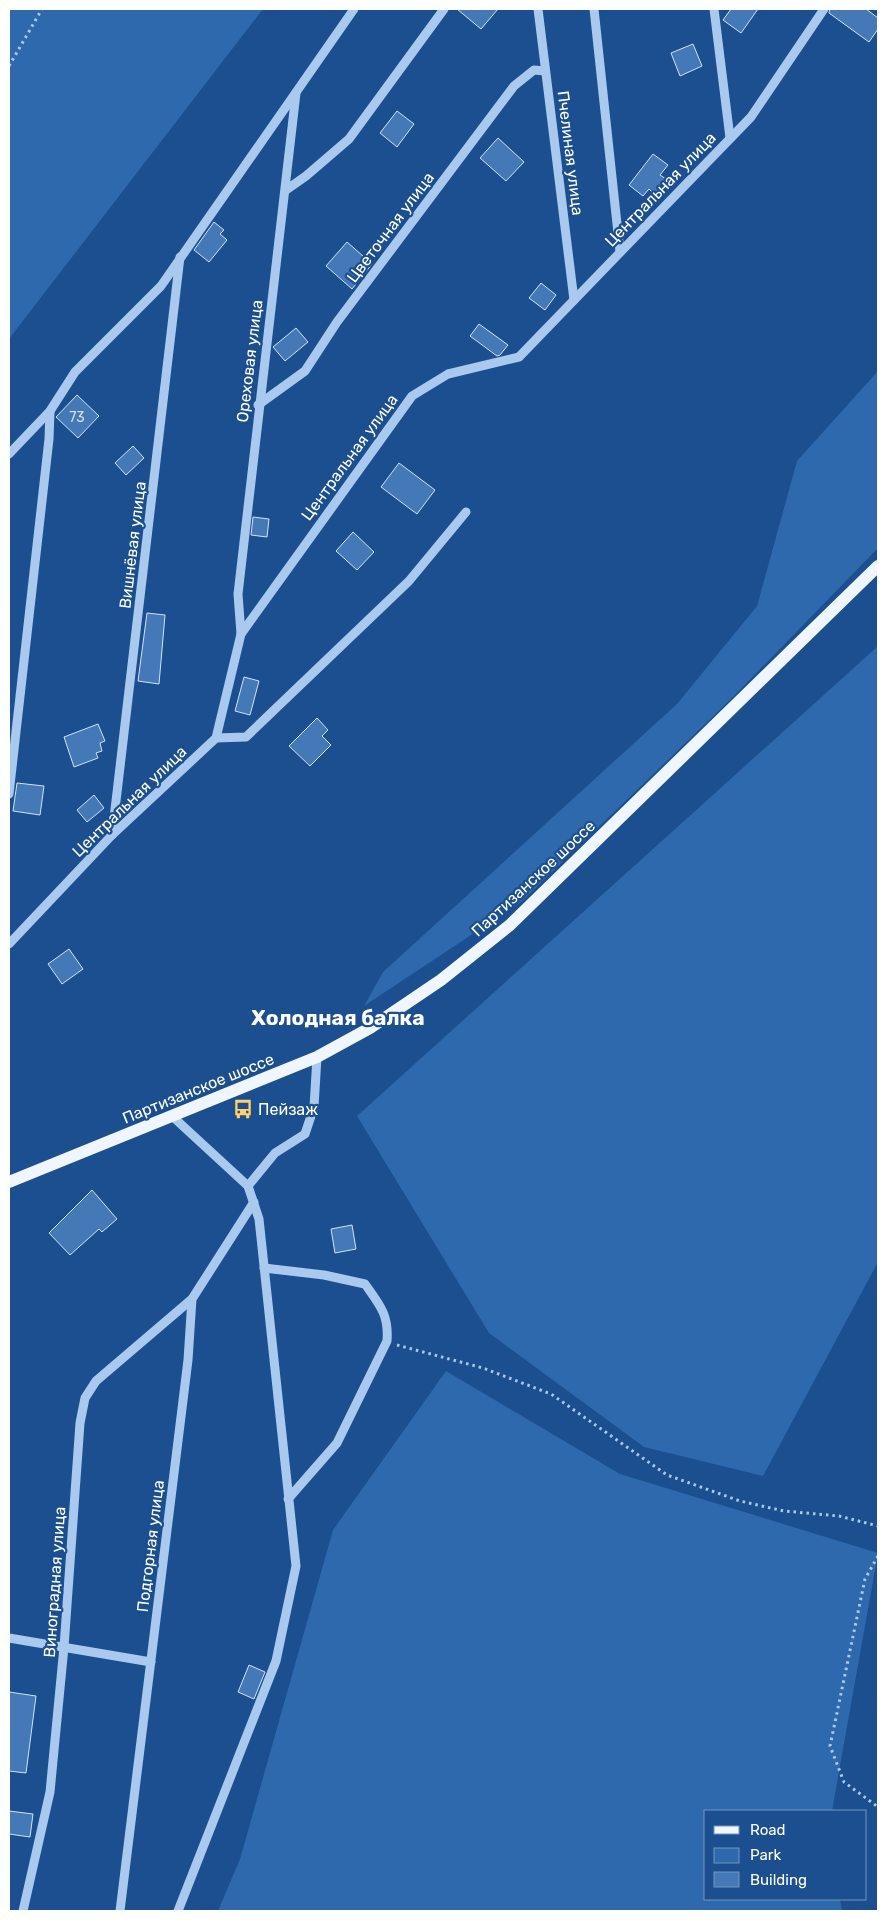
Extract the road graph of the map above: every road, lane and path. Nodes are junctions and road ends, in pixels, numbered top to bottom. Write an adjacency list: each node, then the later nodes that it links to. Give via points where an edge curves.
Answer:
1 (42, 9): 8 (path)
2 (354, 9): 10 (street)
3 (444, 9): 12 (street, via 349,139)
4 (538, 9): 9 (street, Пчелиная улица)
5 (594, 9): 13 (street)
6 (714, 9): 11 (street)
7 (824, 9): 11 (street, Центральная улица, via 751,117)
8 (9, 66)
9 (546, 71): 15 (street, Пчелиная улица); 16 (street, Цветочная улица, via 534,70 514,86 337,322 305,371)
10 (296, 92): 12 (street, Ореховая улица); 14 (street)
11 (730, 138): 13 (street, Центральная улица)
12 (286, 190): 16 (street, Ореховая улица)
13 (620, 252): 15 (street, Центральная улица)
14 (180, 257): 17 (street, via 161,286 75,372); 24 (street, Вишнёвая улица)
15 (574, 300): 21 (street, Центральная улица, via 519,357 448,374 412,396)
16 (258, 405): 21 (street, Ореховая улица, via 238,594)
17 (50, 411): 18 (street); 23 (street)
18 (9, 454)
19 (466, 512): 22 (street, via 410,582 246,737)
20 (878, 566): 26 (main road, Партизанское шоссе, via 510,925 441,980 370,1028)
21 (240, 634): 22 (street, Центральная улица)
22 (216, 738): 24 (street, Центральная улица)
23 (9, 794)
24 (112, 835): 25 (street, Центральная улица)
25 (9, 944)
26 (317, 1057): 27 (main road, Партизанское шоссе); 29 (street, via 314,1107 305,1134 275,1153)
27 (172, 1116): 28 (main road, Партизанское шоссе); 29 (street)
28 (9, 1182)
29 (248, 1186): 30 (street)
30 (254, 1202): 31 (street); 32 (street, Подгорная улица)
31 (264, 1268): 33 (street, via 365,1284 380,1304 388,1323); 34 (street)
32 (192, 1299): 38 (street, Виноградная улица, via 96,1381 85,1398 80,1423); 39 (street, Подгорная улица, via 188,1360)
33 (387, 1342): 34 (street, via 337,1443); 35 (path, via 483,1368 551,1394 667,1475 740,1501 784,1512 839,1516)
34 (288, 1499): 43 (street, via 296,1566 276,1661)
35 (878, 1526)
36 (878, 1556): 40 (path, via 865,1579 830,1746 844,1782)
37 (9, 1638): 38 (street)
38 (64, 1647): 39 (street); 41 (street, Виноградная улица, via 50,1792)
39 (151, 1662): 42 (street, Подгорная улица)
40 (878, 1807)
41 (23, 1911)
42 (120, 1911)
43 (178, 1911)

